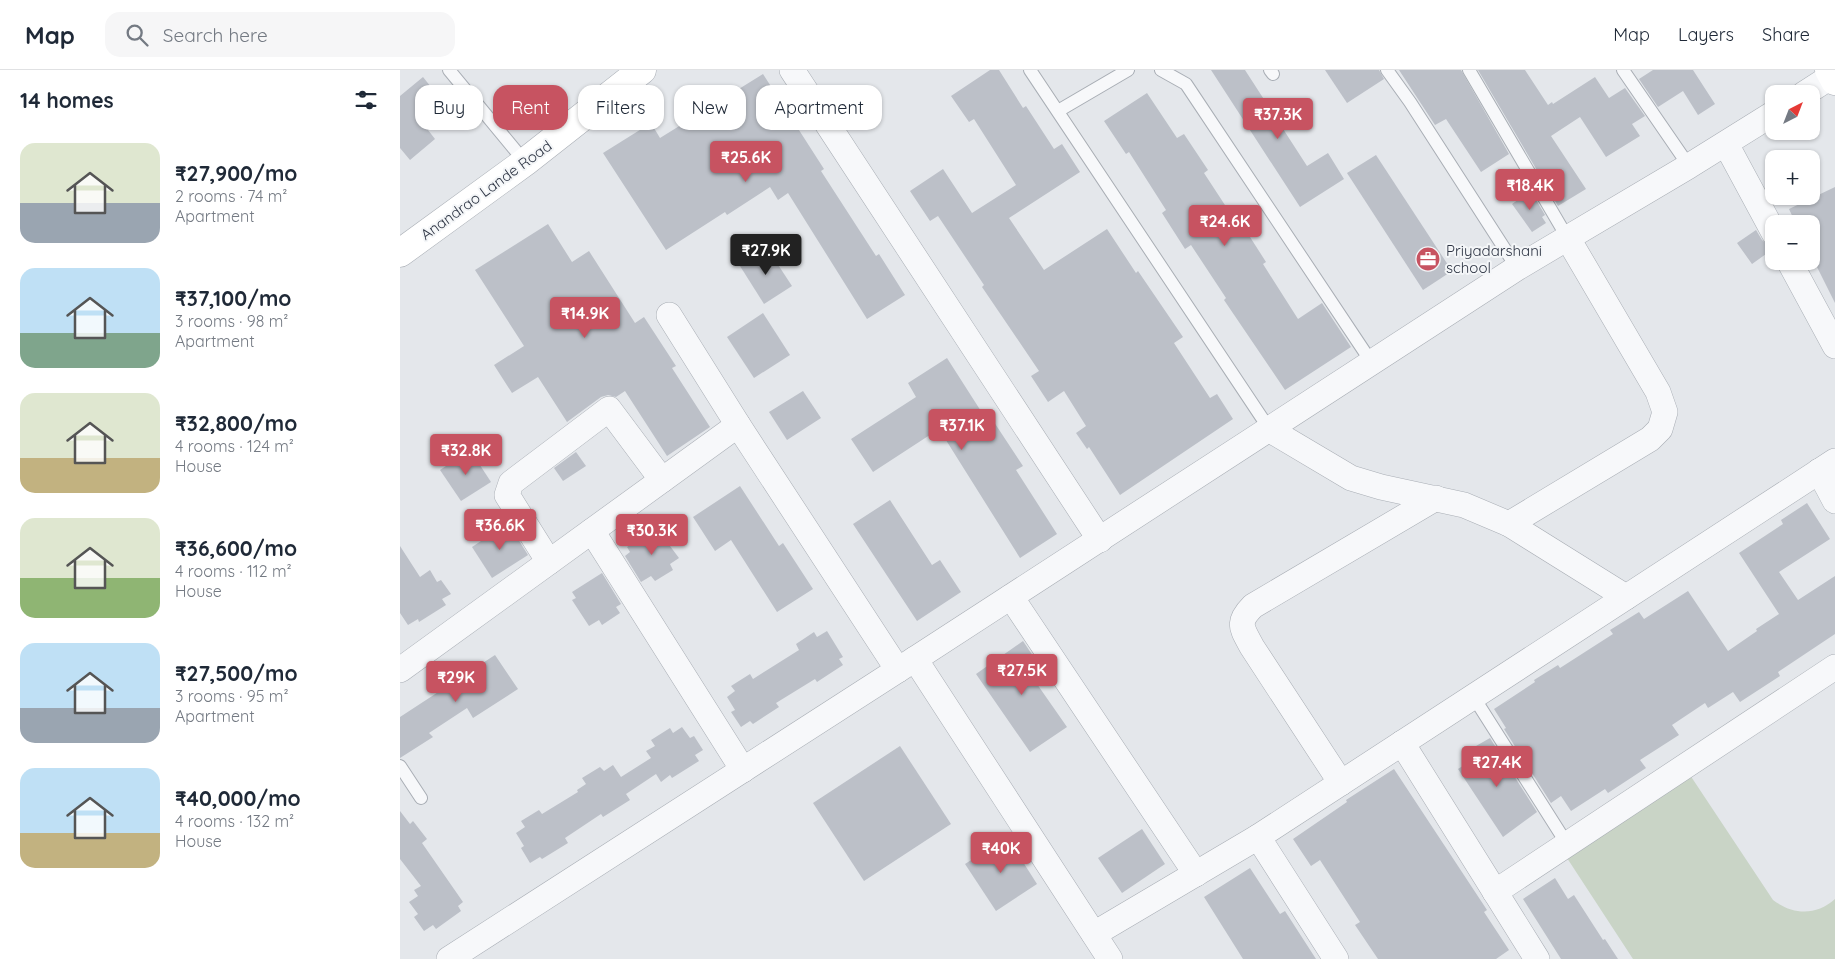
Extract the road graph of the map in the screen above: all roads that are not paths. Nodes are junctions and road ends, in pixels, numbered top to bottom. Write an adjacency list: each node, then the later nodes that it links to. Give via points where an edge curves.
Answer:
1 (449, 70): 15 (lane)
2 (642, 70): 15 (main road, Anandrao Lande Road)
3 (792, 70): 33 (street)
4 (1030, 70): 12 (lane)
5 (1128, 70): 12 (lane)
6 (1161, 70): 24 (lane, via 1186,84)
7 (1387, 70): 20 (lane)
8 (1469, 70): 18 (lane)
9 (1623, 70): 16 (lane)
10 (1833, 75): 11 (street)
11 (1818, 85)
12 (1058, 112): 26 (lane)
13 (1765, 119): 14 (street)
14 (1726, 144): 16 (street); 17 (street)
15 (525, 162): 19 (main road, Anandrao Lande Road)
16 (1689, 166): 18 (street)
17 (1765, 216)
18 (1567, 237): 20 (street); 31 (street, via 1658,392 1665,412 1660,429 1650,439)
19 (400, 252)
20 (1517, 268): 24 (street)
21 (1794, 270): 23 (street)
22 (670, 315): 25 (street)
23 (1835, 346)
24 (1372, 363): 26 (street)
25 (738, 425): 28 (street); 37 (street)
26 (1270, 430): 29 (street, via 1352,478); 33 (street)
27 (1827, 466): 30 (street); 36 (street)
28 (662, 480): 32 (street); 34 (street, via 609,409 511,483 507,495)
29 (1436, 498): 31 (street, via 1464,505); 44 (street, via 1253,606 1244,616 1242,629 1252,647)
30 (1835, 501)
31 (1509, 524): 36 (street)
32 (592, 531): 34 (street); 43 (street)
33 (1100, 540): 35 (street)
34 (549, 562): 39 (street)
35 (1011, 597): 37 (street); 48 (street)
36 (1626, 597): 40 (street)
37 (907, 665): 43 (street); 50 (street)
38 (1835, 667): 47 (street)
39 (400, 670)
40 (1473, 696): 41 (street); 47 (lane)
41 (1402, 742): 44 (street); 49 (street)
42 (400, 766): 45 (lane)
43 (742, 770): 51 (street)
44 (1341, 783): 46 (street)
45 (421, 798)
46 (1258, 837): 48 (street); 53 (street)
47 (1567, 844): 49 (street)
48 (1196, 874): 50 (street)
49 (1495, 892): 54 (street)
50 (1094, 934): 52 (street)
51 (449, 959)
52 (1110, 959)
53 (1336, 959)
54 (1537, 959)

